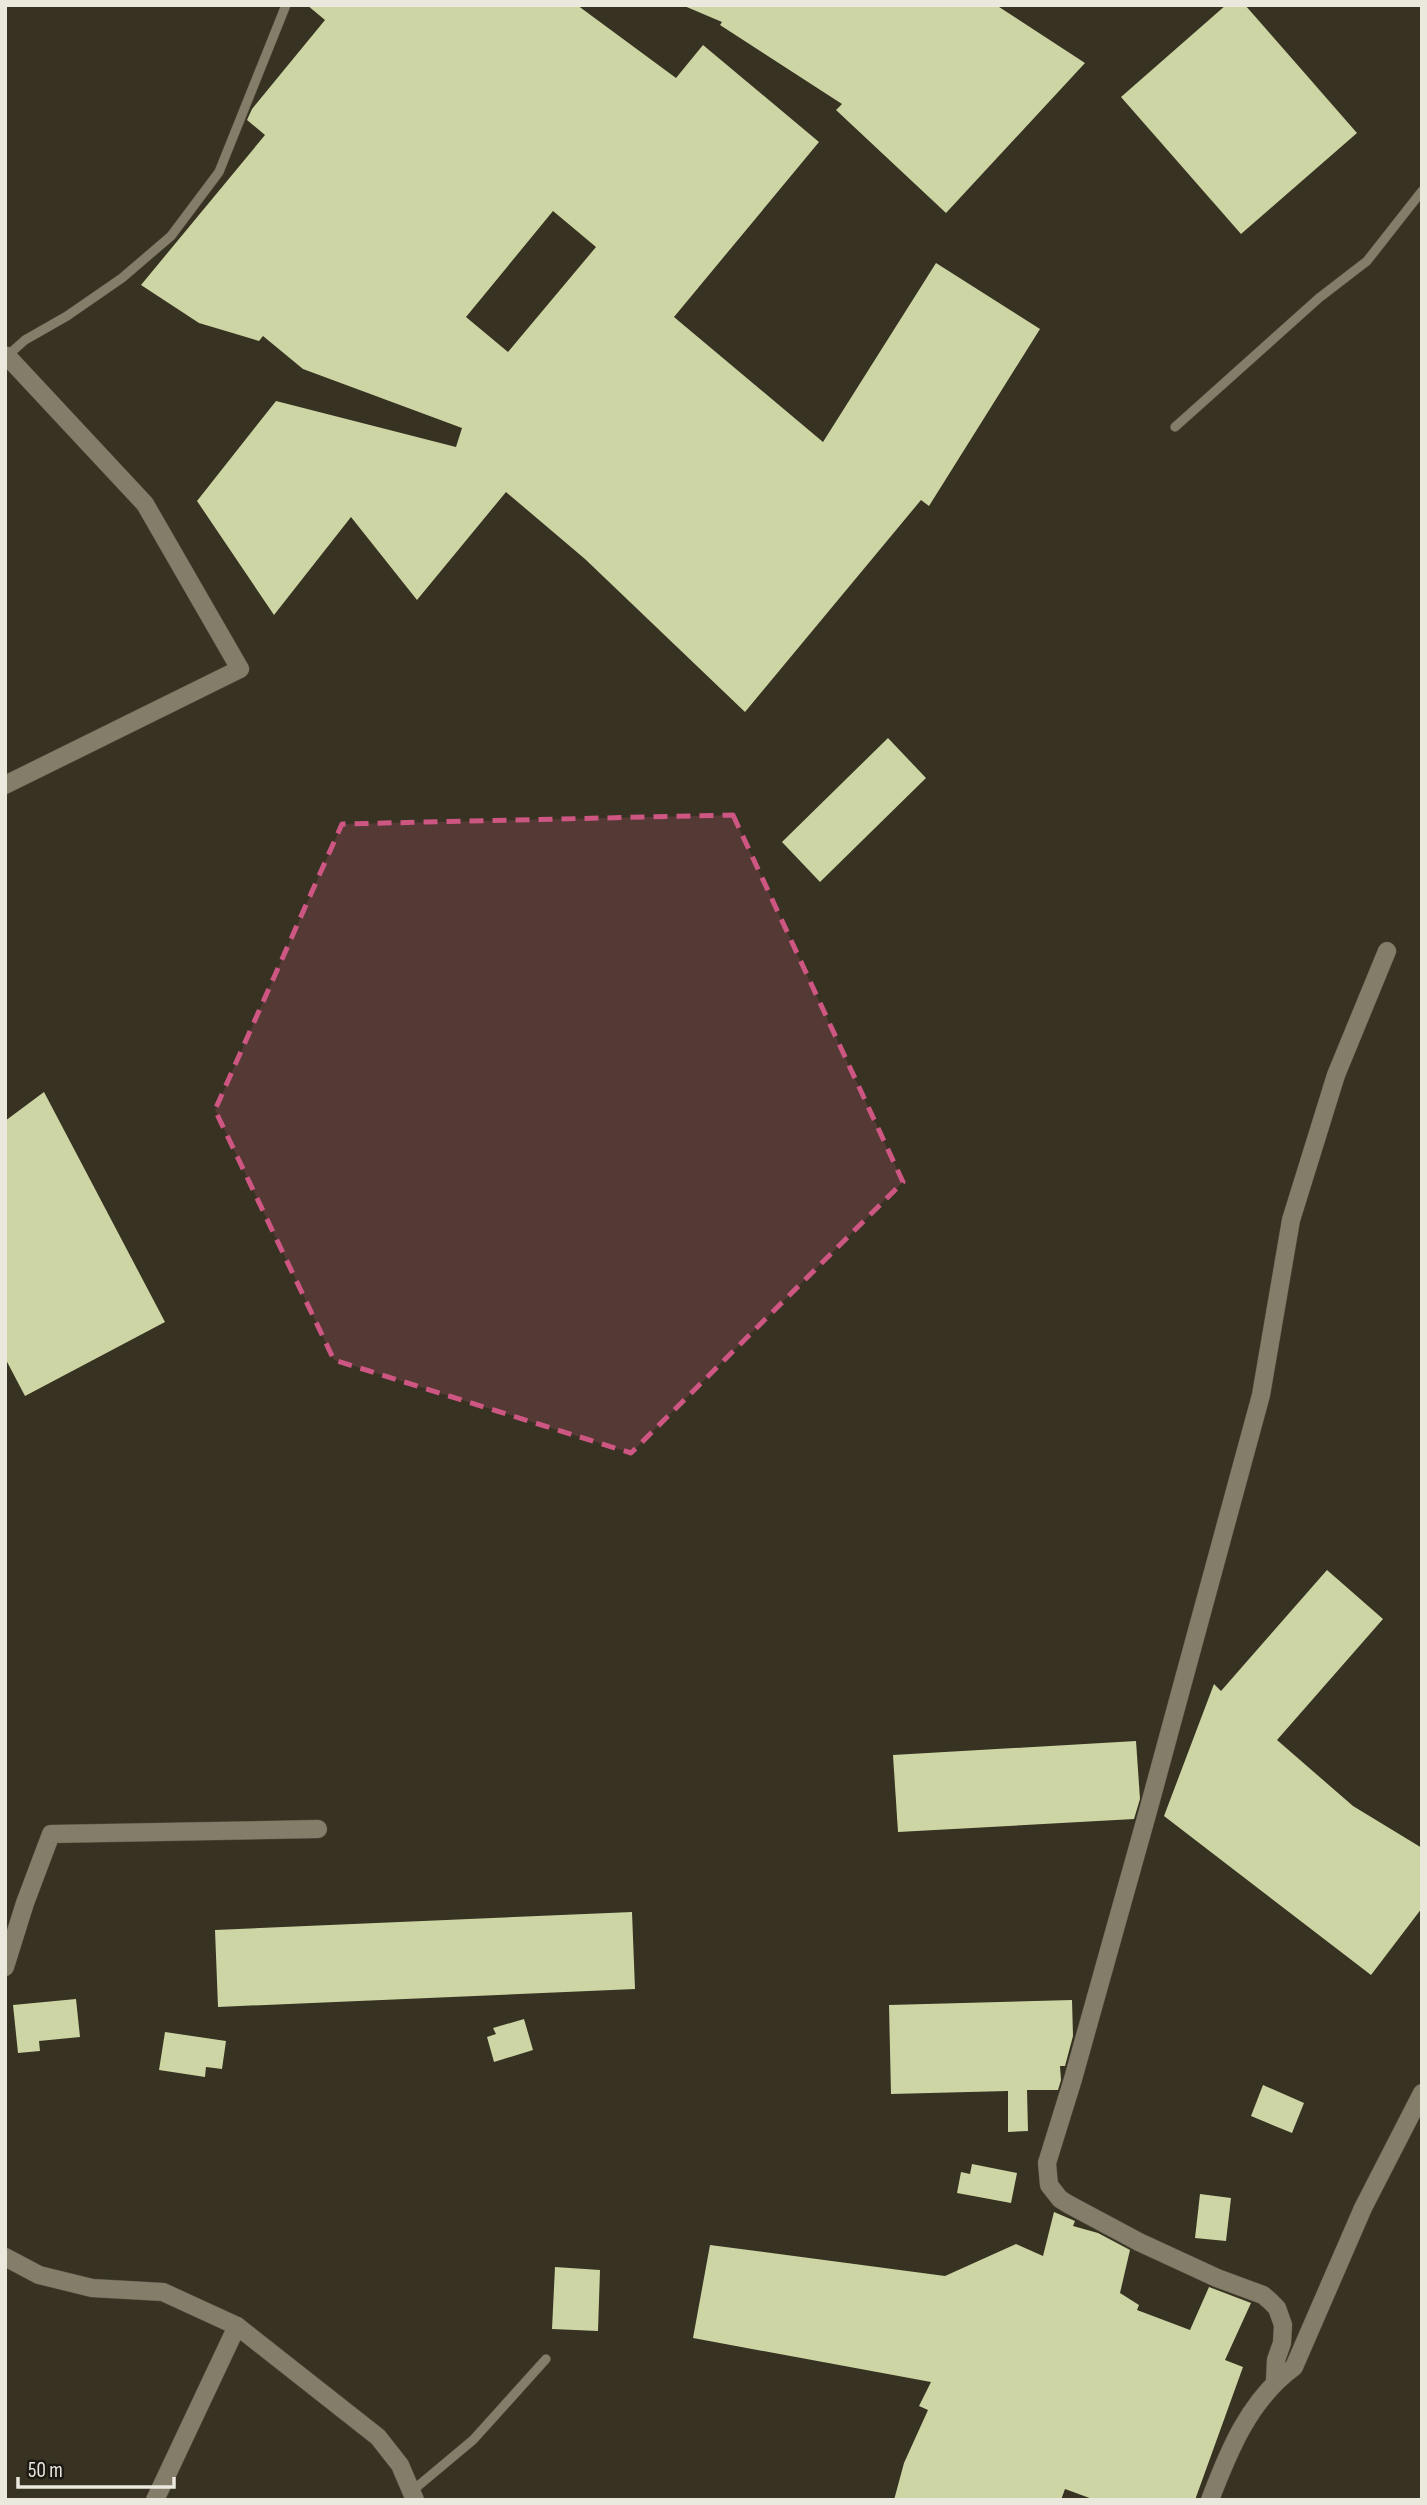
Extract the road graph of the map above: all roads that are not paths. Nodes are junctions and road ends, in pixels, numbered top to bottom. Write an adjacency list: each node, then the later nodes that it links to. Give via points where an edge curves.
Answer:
1 (286, 5): 3 (lane, via 219,172 171,236 122,278)
2 (1422, 191): 4 (lane, via 1367,261 1309,306)
3 (6, 356): 5 (street, via 145,504 240,669)
4 (1175, 427)
5 (5, 785)
6 (1387, 951): 13 (street, via 1336,1075 1291,1220 1261,1395 1145,1825 1047,2163 1049,2185 1068,2204 1139,2242 1270,2301 1283,2325)
7 (318, 1829): 8 (street, via 51,1834)
8 (5, 1968)
9 (1422, 2093): 13 (street, via 1363,2208 1294,2367)
10 (5, 2257): 11 (street, via 39,2275 92,2288 163,2292)
11 (237, 2326): 14 (street, via 378,2437 400,2465); 15 (street)
12 (546, 2359): 14 (lane, via 473,2440)
13 (1275, 2381): 16 (street, via 1230,2449)
14 (413, 2496)
15 (155, 2500)
16 (1210, 2500)

